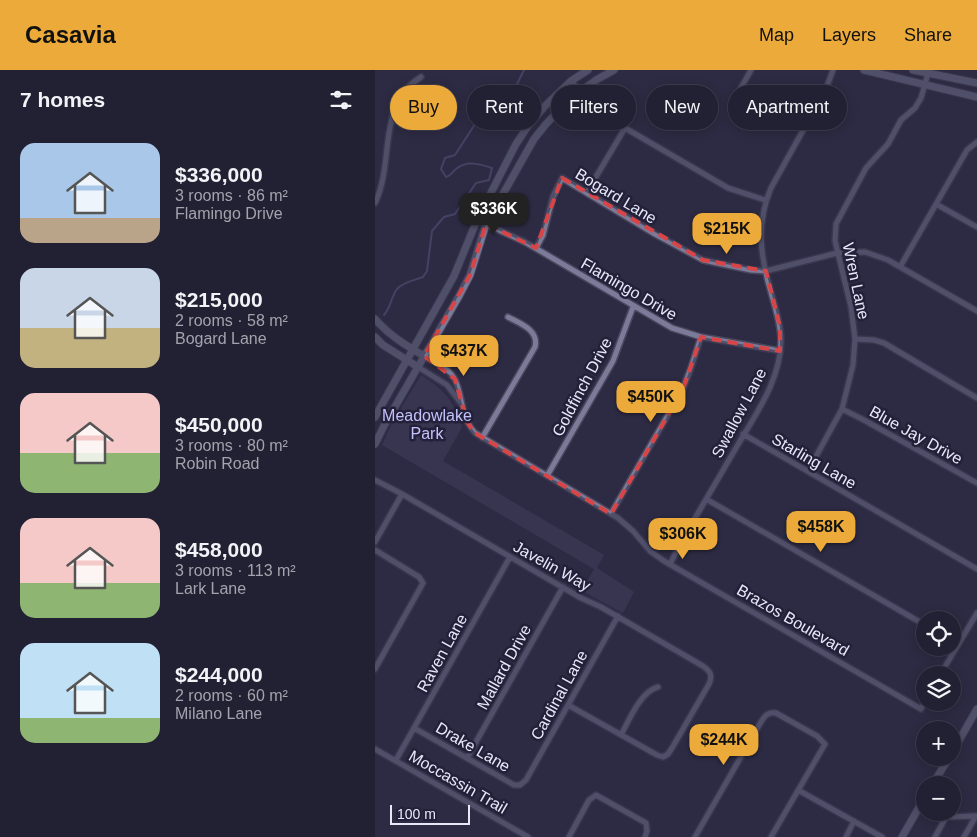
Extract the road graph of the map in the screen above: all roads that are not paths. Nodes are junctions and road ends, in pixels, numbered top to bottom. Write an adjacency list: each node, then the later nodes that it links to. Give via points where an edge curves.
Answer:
1 (588, 70): 9 (main road)
2 (614, 70): 13 (main road)
3 (751, 70): 14 (street)
4 (833, 70): 21 (street, Swallow Lane, via 826,89)
5 (864, 70): 11 (main road)
6 (913, 70): 7 (main road)
7 (928, 72): 10 (main road); 11 (street, Wren Lane)
8 (421, 77): 22 (street, via 409,86 392,114)
9 (571, 81): 12 (street); 24 (main road, via 528,126)
10 (977, 83)
11 (924, 84): 15 (main road); 28 (street, Wren Lane, via 915,108 901,120 888,144 866,168 841,214 834,233)
12 (575, 85)
13 (590, 85)
14 (743, 85)
15 (977, 97)
16 (551, 119): 25 (main road, via 534,140)
17 (624, 130): 20 (street)
18 (628, 130): 21 (street, via 728,188)
19 (976, 142): 23 (street, via 967,150)
20 (587, 192): 27 (street, Bogard Lane, via 562,178); 30 (street, Bogard Lane, via 703,260)
21 (765, 200): 30 (street, Swallow Lane, via 760,243)
22 (375, 203)
23 (936, 204): 26 (street); 29 (street)
24 (477, 220): 25 (street, Flamingo Drive); 38 (main road, via 454,276)
25 (486, 224): 27 (street, Flamingo Drive); 40 (main road, via 470,275)
26 (977, 227)
27 (536, 248): 31 (street, Flamingo Drive)
28 (837, 253): 29 (street, Bogard Lane, via 865,252); 30 (street, Bogard Lane); 37 (street, Wren Lane, via 851,307)
29 (900, 267): 32 (street, Bogard Lane)
30 (766, 271): 39 (street, Swallow Lane, via 780,326)
31 (633, 307): 35 (street, Flamingo Drive, via 672,328); 51 (street, Goldfinch Drive, via 613,360)
32 (977, 311)
33 (508, 317): 48 (street, via 531,331 537,341)
34 (375, 319): 38 (main road, Brazos Boulevard, via 386,332)
35 (701, 336): 39 (street, Flamingo Drive); 56 (street, via 683,389)
36 (375, 337): 41 (main road, Brazos Boulevard)
37 (855, 339): 43 (street, via 884,344); 45 (street, Wren Lane, via 853,365)
38 (413, 349): 40 (main road, Brazos Boulevard); 41 (main road)
39 (780, 351): 47 (street, Swallow Lane, via 773,382)
40 (424, 356): 42 (main road); 44 (street, Brazos Boulevard, via 450,372)
41 (407, 360): 42 (main road, Brazos Boulevard); 46 (main road)
42 (418, 367): 44 (street, Brazos Boulevard, via 447,385); 49 (main road)
43 (977, 398)
44 (461, 405): 48 (street, Brazos Boulevard, via 469,427)
45 (842, 410): 50 (street, Wren Lane); 53 (street, Blue Jay Drive)
46 (375, 417)
47 (743, 434): 50 (street, Starling Lane); 55 (street, Swallow Lane)
48 (482, 438): 51 (street, Brazos Boulevard)
49 (375, 444)
50 (808, 471): 61 (street, Starling Lane)
51 (547, 476): 56 (street, Brazos Boulevard)
52 (375, 480): 54 (street, Javelin Way)
53 (977, 483)
54 (402, 494): 57 (street); 59 (street, Javelin Way)
55 (706, 499): 60 (street, Swallow Lane); 65 (street)
56 (611, 514): 60 (street, Brazos Boulevard, via 628,526 650,551)
57 (375, 542)
58 (375, 550): 67 (street, via 419,576 423,583)
59 (511, 557): 62 (street, Javelin Way); 72 (street, Raven Lane)
60 (670, 564): 70 (street, Brazos Boulevard)
61 (977, 569)
62 (563, 587): 64 (street, Javelin Way); 76 (street, Mallard Drive)
63 (977, 613): 66 (street)
64 (618, 616): 69 (street, Cardinal Lane); 73 (street, Javelin Way, via 703,666 712,678 672,748 663,757)
65 (916, 619)
66 (961, 639)
67 (375, 669)
68 (658, 687): 73 (street, via 643,697)
69 (568, 705): 73 (street); 78 (street, Cardinal Lane, via 526,780)
70 (916, 706)
71 (977, 709): 74 (main road)
72 (414, 728): 76 (street, Drake Lane); 77 (street, Raven Lane)
73 (621, 735)
74 (961, 737)
75 (375, 749): 77 (street, Moccassin Trail)
76 (467, 758): 78 (street, Drake Lane, via 514,785)
77 (396, 760): 82 (street, Moccassin Trail)
78 (520, 785)
79 (798, 790): 81 (street); 85 (street, via 825,744 808,730 771,712 761,722); 86 (street)
80 (916, 812): 89 (main road)
81 (854, 821): 87 (street); 88 (street)
82 (524, 836)
83 (569, 837): 84 (street, via 593,796 601,797 641,820 648,828)
84 (645, 837)
85 (695, 837)
86 (771, 837)
87 (846, 837)
88 (882, 837)
89 (901, 837)
90 (935, 837): 91 (street, via 946,817 976,816)
91 (964, 837)

